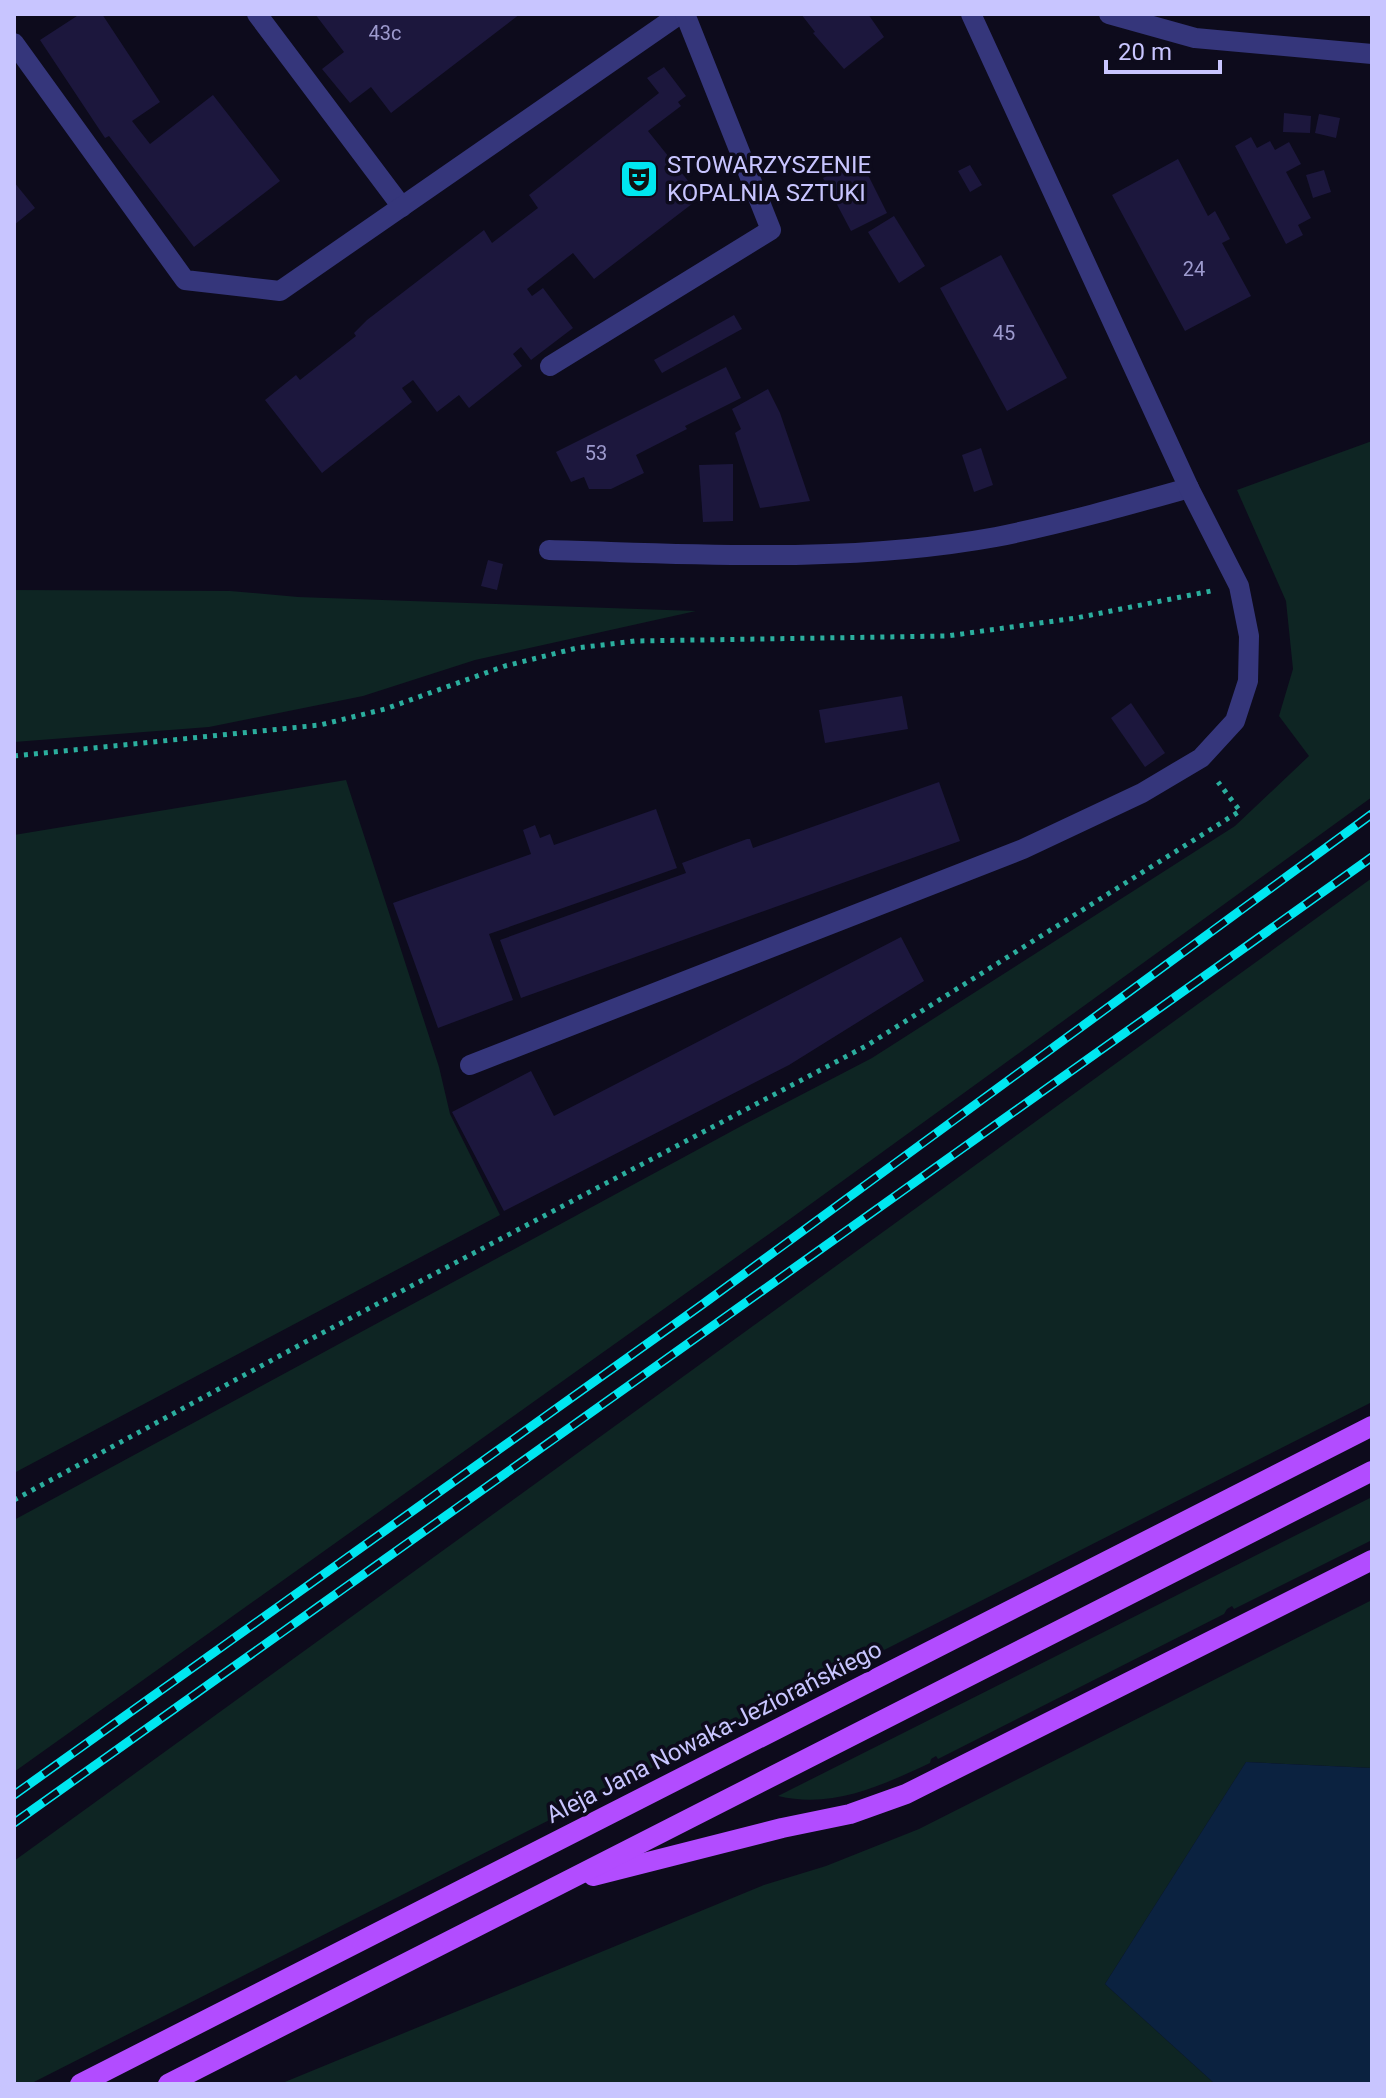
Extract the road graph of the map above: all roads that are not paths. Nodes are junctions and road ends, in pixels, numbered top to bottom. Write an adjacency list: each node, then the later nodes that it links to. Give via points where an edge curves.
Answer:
1 (257, 14): 7 (street)
2 (682, 14): 7 (street); 8 (street, via 771,230)
3 (971, 14): 9 (street)
4 (1109, 14): 6 (street, via 1195,38)
5 (14, 43): 7 (street, via 185,280 280,291)
6 (1372, 54)
7 (402, 207)
8 (550, 366)
9 (1189, 488): 10 (street, via 994,537 880,551 774,556); 11 (street, via 1239,586 1249,636 1248,681 1235,721 1201,758 1142,793 1023,849)
10 (549, 550)
11 (470, 1065)
12 (1372, 1426): 16 (main road, Aleja Jana Nowaka-Jeziorańskiego)
13 (1372, 1471): 15 (main road)
14 (1372, 1560): 15 (main road, via 906,1794 850,1814)
15 (554, 1886): 17 (main road)
16 (80, 2084)
17 (168, 2084)

